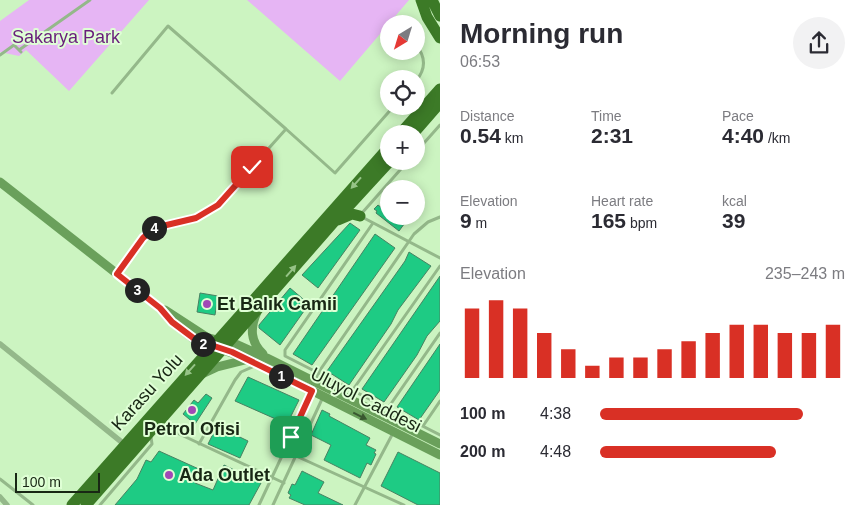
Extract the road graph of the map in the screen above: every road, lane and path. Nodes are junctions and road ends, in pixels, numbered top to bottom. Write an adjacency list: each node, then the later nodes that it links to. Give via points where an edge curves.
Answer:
1 (90, 0): 6 (lane, via 20,51 14,45)
2 (421, 0): 5 (highway)
3 (432, 0): 4 (highway)
4 (440, 16)
5 (440, 38)
6 (0, 55)
7 (440, 82): 10 (highway)
8 (440, 89): 10 (highway)
9 (112, 93): 15 (lane, via 168,26)
10 (435, 106): 12 (highway); 13 (highway)
11 (386, 115): 15 (lane, via 335,173)
12 (411, 125)
13 (420, 125)
14 (440, 125): 16 (lane)
15 (286, 129): 28 (lane, via 218,205 196,218 154,228)
16 (425, 142)
17 (380, 157): 32 (highway, Karasu Yolu, one-way to 32)
18 (382, 170): 23 (highway, Karasu Yolu)
19 (400, 170): 21 (lane)
20 (0, 182): 28 (main road)
21 (360, 216): 23 (highway, via 345,216); 24 (lane)
22 (440, 217): 25 (lane, via 421,228)
23 (334, 222): 29 (highway, Karasu Yolu, one-way to 23)
24 (373, 223): 25 (lane); 37 (lane, via 285,350 287,358)
25 (408, 242): 26 (lane); 37 (lane)
26 (440, 258)
27 (440, 266): 38 (lane)
28 (117, 274): 32 (main road, via 160,308)
29 (260, 306): 32 (highway, Karasu Yolu); 33 (main road, via 252,334 255,344)
30 (440, 333): 41 (lane)
31 (0, 344): 46 (street)
32 (219, 345): 33 (main road, Uluyol Caddesi, via 238,345); 34 (main road, Uluyol Caddesi); 36 (highway, Karasu Yolu); 46 (highway, Karasu Yolu, one-way to 46)
33 (267, 358): 37 (main road, Uluyol Caddesi)
34 (249, 359): 35 (main road, Uluyol Caddesi); 36 (main road, via 217,367)
35 (258, 364): 37 (main road, Uluyol Caddesi); 47 (lane, via 241,372)
36 (198, 377): 42 (highway, Karasu Yolu)
37 (315, 383): 38 (lane); 39 (main road, Uluyol Caddesi); 43 (main road, Uluyol Caddesi); 52 (lane)
38 (352, 391): 41 (lane)
39 (324, 397): 44 (main road, Uluyol Caddesi, one-way to 44); 50 (lane)
40 (440, 401): 43 (lane)
41 (388, 408): 43 (lane)
42 (153, 428): 47 (lane); 51 (highway, Karasu Yolu); 63 (lane, via 152,444)
43 (420, 430): 44 (main road, via 414,437); 45 (lane); 48 (main road, Uluyol Caddesi)
44 (394, 432): 49 (main road, Uluyol Caddesi); 55 (lane)
45 (440, 435)
46 (124, 444): 51 (highway, Karasu Yolu)
47 (199, 444): 52 (lane)
48 (440, 444)
49 (440, 455)
50 (296, 456): 54 (lane); 55 (lane)
51 (120, 458): 59 (highway); 60 (highway, Karasu Yolu); 61 (highway, Karasu Yolu); 62 (highway)
52 (271, 478): 54 (lane); 64 (lane)
53 (0, 479): 58 (lane)
54 (284, 483): 65 (lane)
55 (364, 486): 66 (lane); 67 (lane)
56 (0, 497): 57 (street)
57 (7, 505)
58 (33, 505)
59 (63, 505)
60 (72, 505)
61 (86, 505)
62 (91, 505)
63 (100, 505)
64 (259, 505)
65 (273, 505)
66 (355, 505)
67 (404, 505)

